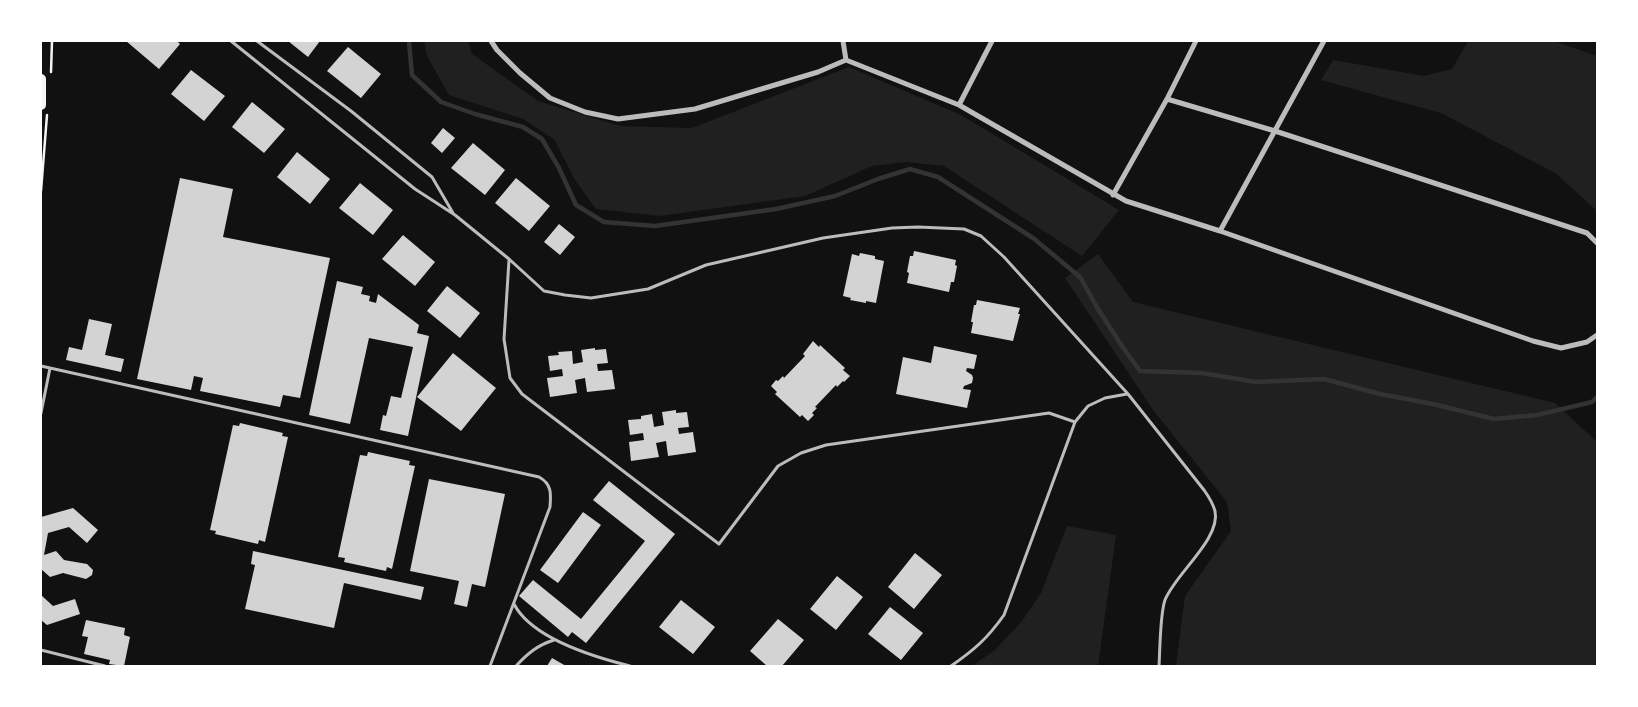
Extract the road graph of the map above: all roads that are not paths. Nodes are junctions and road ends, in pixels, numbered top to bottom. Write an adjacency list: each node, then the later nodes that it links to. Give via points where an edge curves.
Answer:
1 (231, 41): 15 (lane, via 415,189)
2 (257, 41): 15 (lane, via 432,177)
3 (491, 41): 8 (street, via 496,50 550,98 585,112 618,119 695,109 818,72)
4 (843, 41): 8 (street)
5 (992, 41): 12 (street)
6 (1196, 41): 10 (street)
7 (1324, 41): 13 (street)
8 (846, 60): 12 (street)
9 (41, 79): 11 (main road)
10 (1167, 98): 13 (street); 14 (street)
11 (41, 105)
12 (958, 105): 14 (street)
13 (1275, 131): 16 (street); 17 (street, via 1586,233)
14 (1112, 195): 16 (street)
15 (455, 215): 18 (lane)
16 (1220, 231): 19 (street, via 1552,346 1561,348 1587,342)
17 (1597, 243)
18 (509, 259): 22 (lane, via 544,291 591,298 648,289 706,265 823,238 892,228 964,230 981,236 1004,257); 24 (lane, via 504,339 510,378 522,394 719,544 778,466 800,453 826,445 1048,413)
19 (1597, 335)
20 (41, 366): 21 (lane)
21 (50, 368): 23 (lane); 25 (lane, via 545,480 552,494 550,507)
22 (1128, 394): 24 (lane, via 1105,398 1088,406); 33 (lane, via 1204,490 1216,513 1213,531 1171,588 1164,603)
23 (41, 413)
24 (1075, 422): 32 (lane, via 1004,615 989,635)
25 (514, 604): 26 (lane, via 521,616); 29 (lane)
26 (554, 640): 30 (lane, via 529,652); 31 (lane)
27 (41, 650): 28 (lane)
28 (106, 666)
29 (490, 666)
30 (516, 666)
31 (630, 666)
32 (951, 666)
33 (1159, 666)

